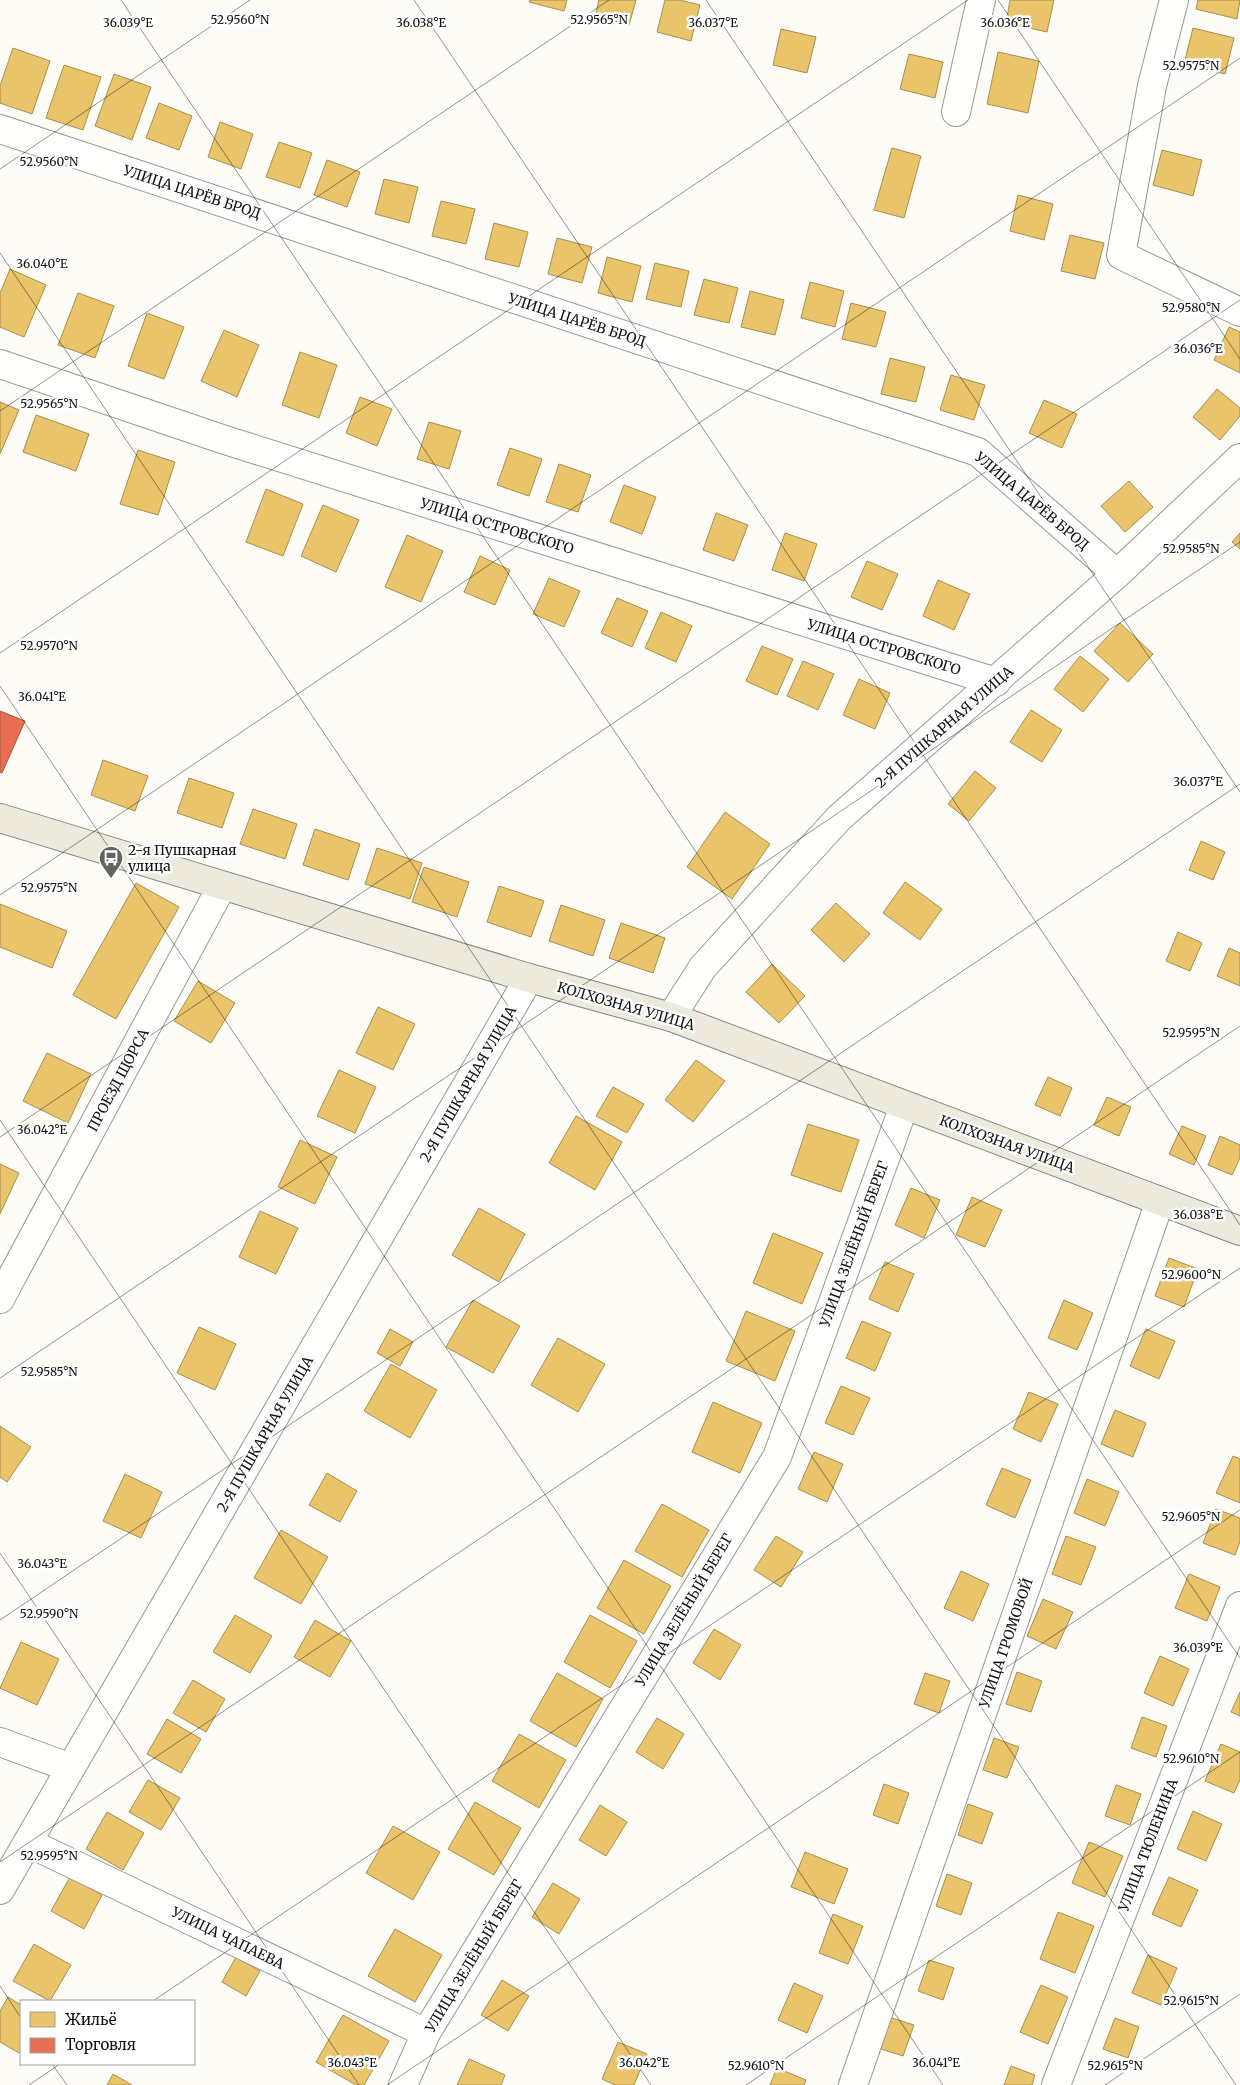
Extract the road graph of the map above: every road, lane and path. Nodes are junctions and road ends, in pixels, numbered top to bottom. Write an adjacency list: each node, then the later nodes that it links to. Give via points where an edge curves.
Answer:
1 (980, 0): 3 (street)
2 (1174, 0): 5 (street, via 1152,86 1121,255)
3 (956, 112)
4 (0, 129): 8 (street, УЛИЦА ЦАРЁВ БРОД, via 978,452)
5 (1240, 312)
6 (0, 364): 9 (street, УЛИЦА ОСТРОВСКОГО, via 225,440)
7 (1240, 458): 8 (street, 2-Я ПУШКАРНАЯ УЛИЦА)
8 (1118, 574): 9 (street, 2-Я ПУШКАРНАЯ УЛИЦА)
9 (996, 682): 13 (street, 2-Я ПУШКАРНАЯ УЛИЦА, via 839,818 703,967)
10 (0, 818): 11 (main road, КОЛХОЗНАЯ УЛИЦА)
11 (222, 886): 12 (main road, КОЛХОЗНАЯ УЛИЦА); 17 (street, ПРОЕЗД ЩОРСА)
12 (529, 978): 13 (main road, КОЛХОЗНАЯ УЛИЦА); 20 (street, 2-Я ПУШКАРНАЯ УЛИЦА)
13 (671, 1017): 14 (main road, КОЛХОЗНАЯ УЛИЦА)
14 (904, 1106): 15 (main road, КОЛХОЗНАЯ УЛИЦА); 23 (street, УЛИЦА ЗЕЛЁНЫЙ БЕРЕГ, via 778,1456)
15 (1160, 1201): 16 (main road, КОЛХОЗНАЯ УЛИЦА); 25 (street, УЛИЦА ГРОМОВОЙ)
16 (1240, 1231)
17 (0, 1299)
18 (1240, 1606): 26 (street, УЛИЦА ТЮЛЕНИНА)
19 (0, 1742): 20 (street)
20 (71, 1768): 21 (street, 2-Я ПУШКАРНАЯ УЛИЦА)
21 (29, 1843): 22 (street, 2-Я ПУШКАРНАЯ УЛИЦА); 23 (street, УЛИЦА ЧАПАЕВА)
22 (0, 1890)
23 (426, 2033): 24 (street, УЛИЦА ЗЕЛЁНЫЙ БЕРЕГ)
24 (403, 2085)
25 (853, 2085)
26 (1056, 2085)

